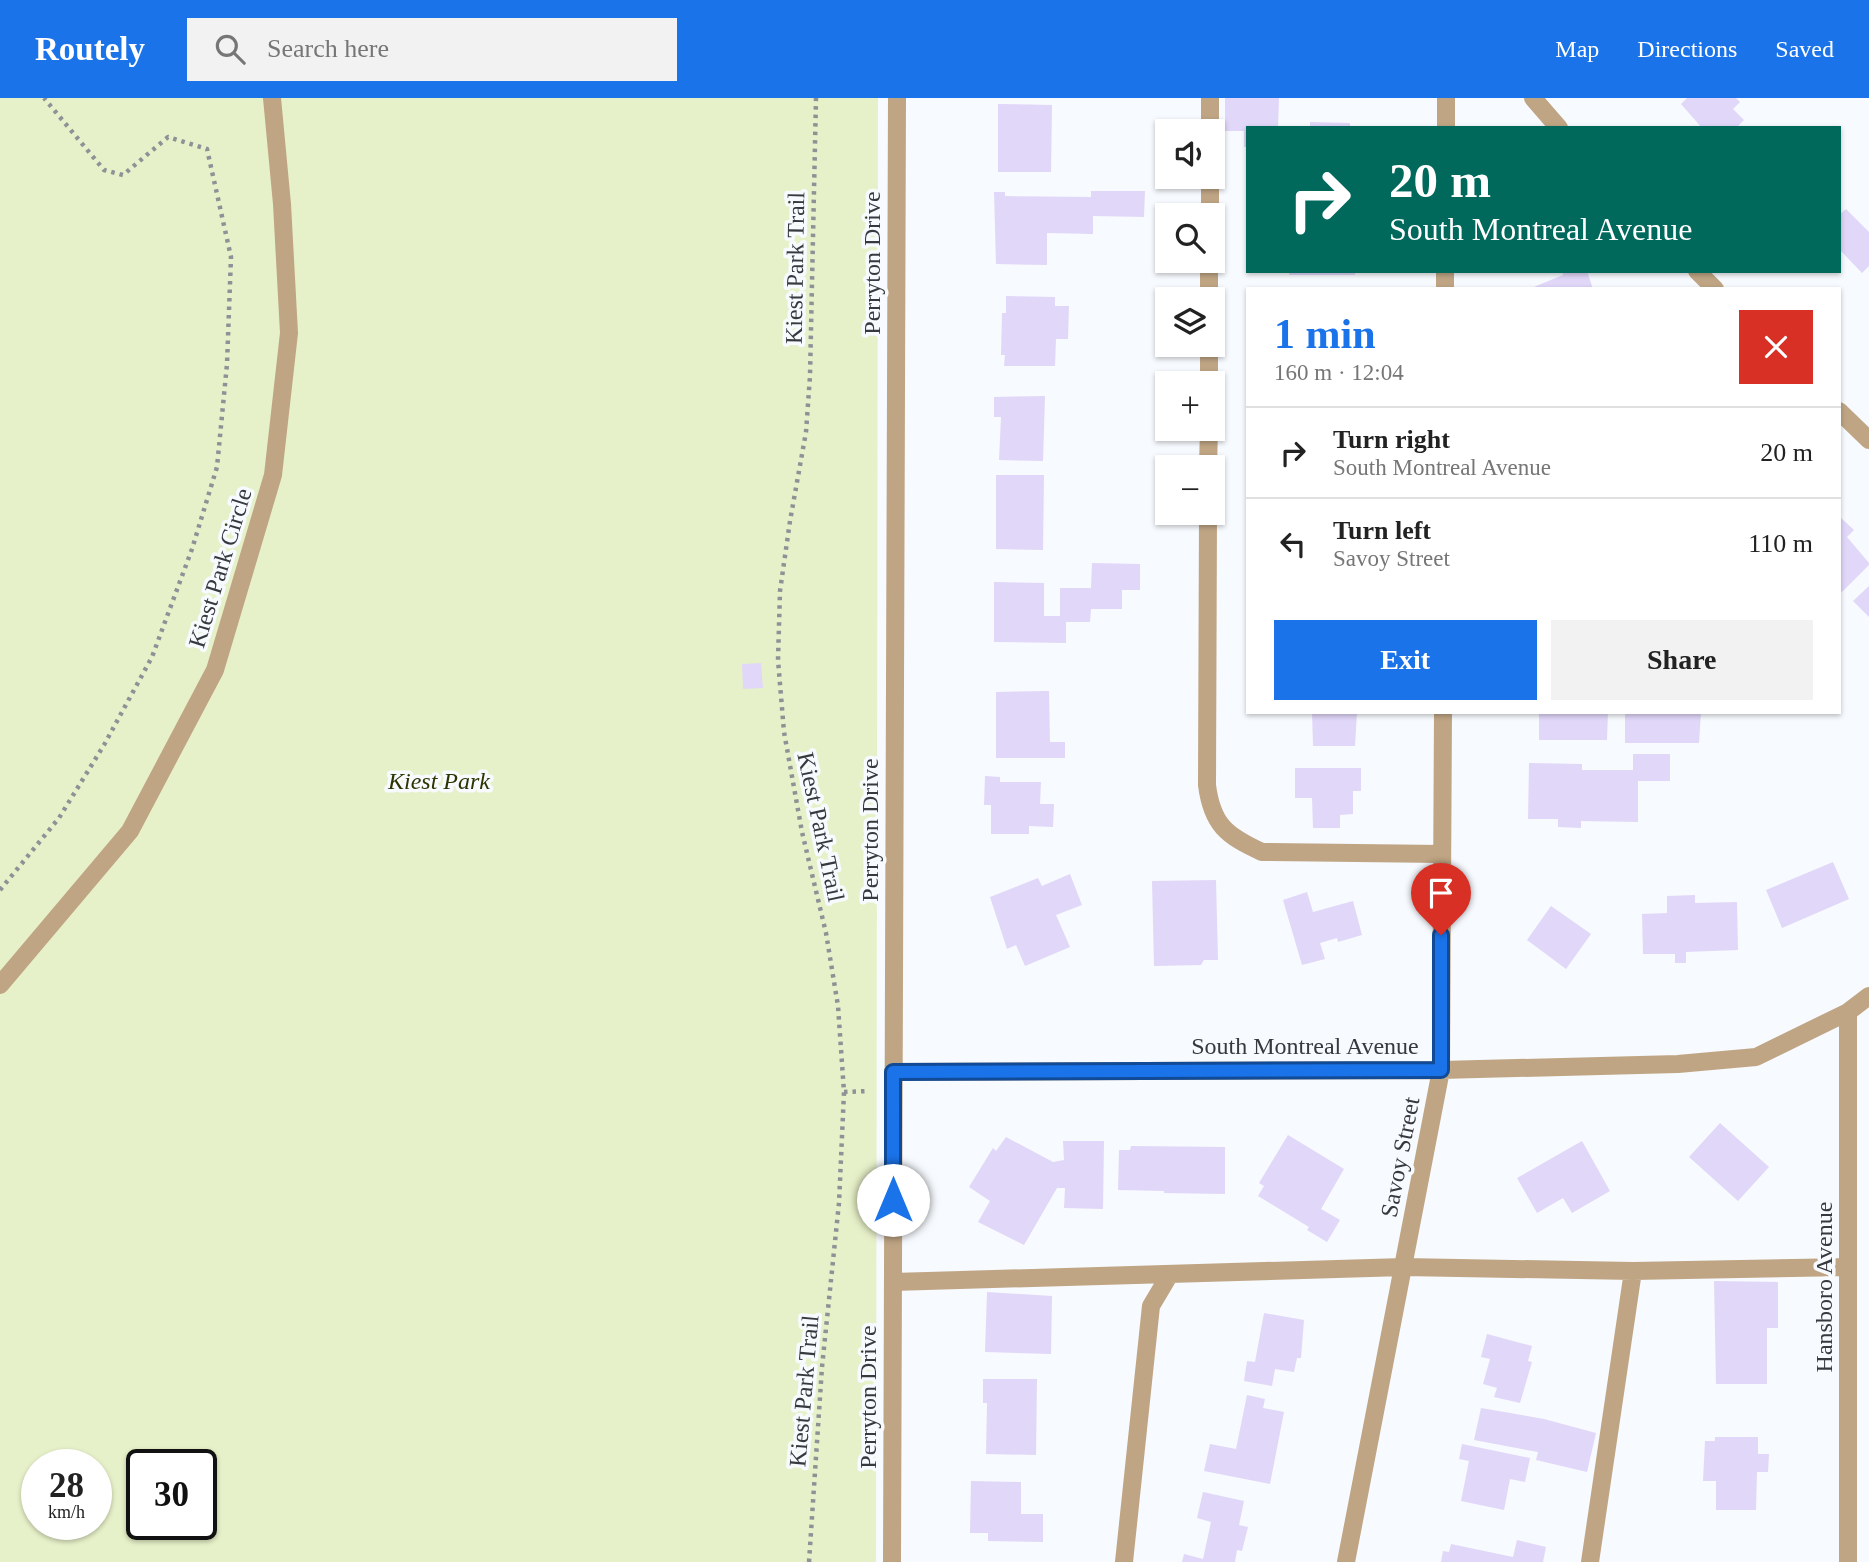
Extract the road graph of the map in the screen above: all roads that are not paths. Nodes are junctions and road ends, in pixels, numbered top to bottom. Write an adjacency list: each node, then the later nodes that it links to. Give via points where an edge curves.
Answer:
1 (272, 98): 16 (street, Kiest Park Circle, via 289,333 273,475 215,670 130,831)
2 (897, 98): 20 (street, Perryton Drive)
3 (1210, 98): 6 (street)
4 (1446, 98): 7 (street)
5 (1533, 98): 8 (street)
6 (1210, 119)
7 (1446, 126)
8 (1557, 126)
9 (1699, 273): 10 (street)
10 (1713, 287)
11 (1841, 413): 12 (street)
12 (1869, 440)
13 (1208, 525): 15 (street, via 1207,785 1217,819 1241,843 1262,852)
14 (1443, 714): 15 (street, Savoy Street)
15 (1442, 854): 19 (street, Savoy Street)
16 (0, 985)
17 (1869, 996): 18 (street, South Montreal Avenue)
18 (1848, 1012): 19 (street, South Montreal Avenue, via 1756,1056 1678,1064); 22 (street, Hansboro Avenue)
19 (1441, 1070): 20 (street, South Montreal Avenue); 21 (street, Savoy Street)
20 (893, 1072): 25 (street, Perryton Drive)
21 (1404, 1266): 23 (street); 24 (street); 28 (street, Savoy Street)
22 (1848, 1266): 23 (street); 30 (street, Hansboro Avenue)
23 (1633, 1271): 29 (street)
24 (1170, 1274): 25 (street); 27 (street, via 1152,1307)
25 (893, 1282): 26 (street, Perryton Drive)
26 (892, 1562)
27 (1124, 1562)
28 (1346, 1562)
29 (1590, 1562)
30 (1848, 1562)

